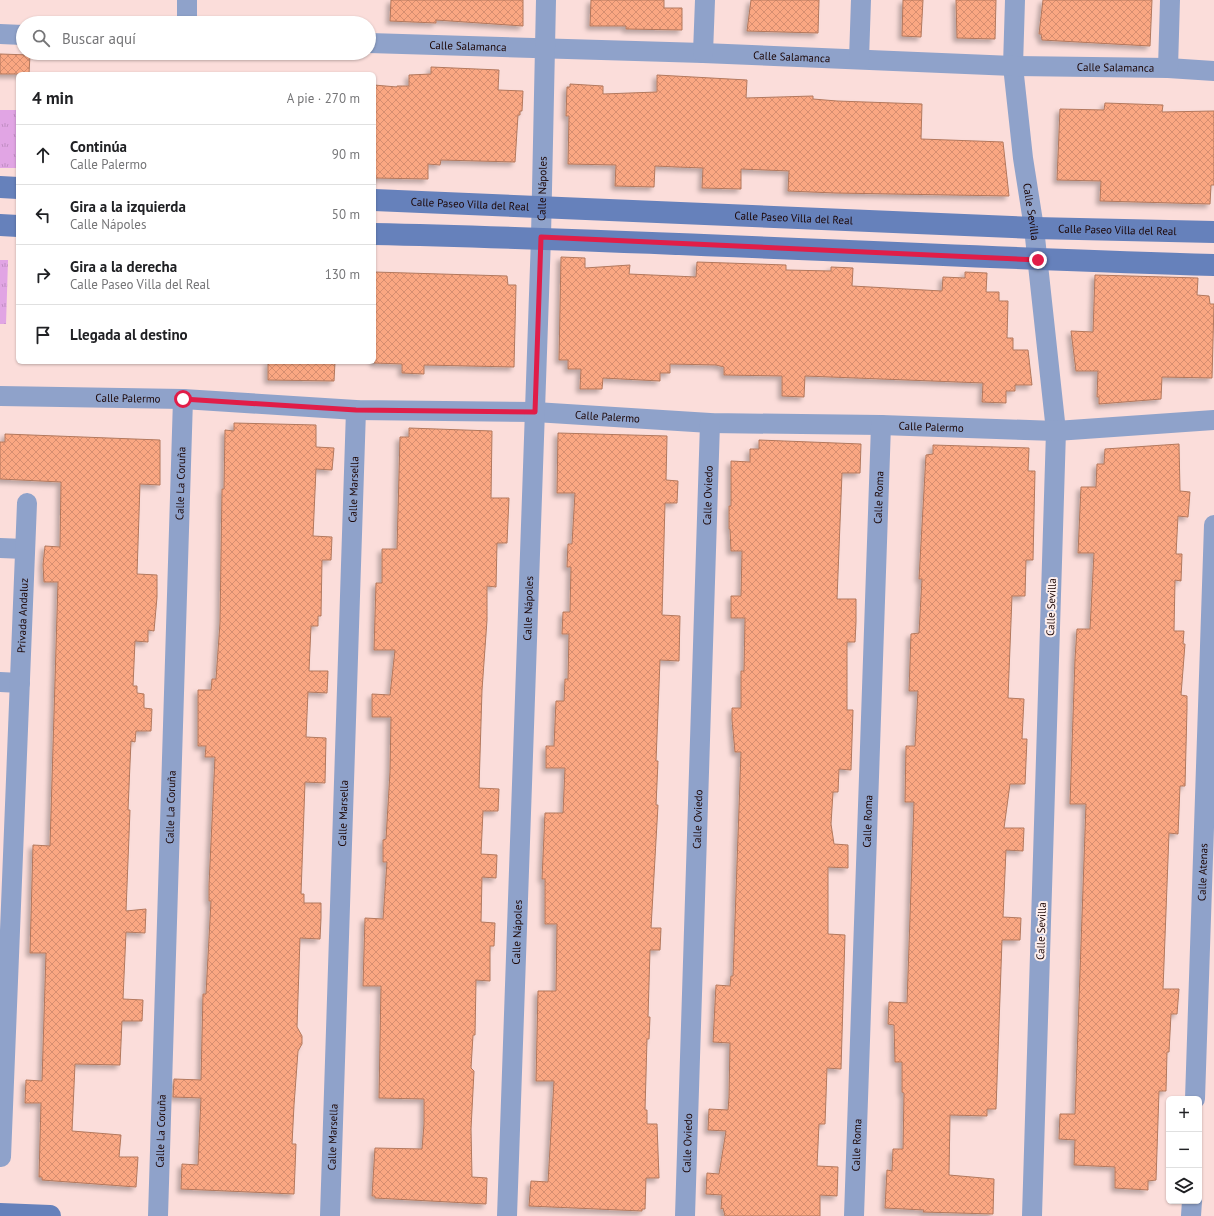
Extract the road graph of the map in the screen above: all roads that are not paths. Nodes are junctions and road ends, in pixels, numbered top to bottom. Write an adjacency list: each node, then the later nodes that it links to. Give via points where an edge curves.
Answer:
1 (187, 0): 7 (street)
2 (546, 0): 11 (street, Calle Nápoles)
3 (705, 0): 12 (street)
4 (861, 0): 13 (street)
5 (1015, 0): 14 (street, Calle Sevilla)
6 (1170, 0): 15 (street)
7 (187, 16)
8 (0, 34): 9 (street)
9 (16, 35)
10 (376, 43): 11 (street, Calle Salamanca)
11 (544, 50): 12 (street, Calle Salamanca); 20 (street, Calle Nápoles)
12 (703, 53): 13 (street, Calle Salamanca)
13 (859, 59): 14 (street, Calle Salamanca)
14 (1013, 66): 15 (street, Calle Salamanca); 23 (street, Calle Sevilla)
15 (1168, 68): 16 (street, Calle Salamanca)
16 (1214, 71)
17 (0, 187): 18 (street)
18 (16, 188)
19 (376, 200): 20 (street, Calle Paseo Villa del Real)
20 (542, 206): 23 (street, Calle Paseo Villa del Real); 26 (street, Calle Nápoles)
21 (0, 225): 22 (street)
22 (16, 226)
23 (1034, 228): 24 (street, Calle Paseo Villa del Real); 27 (street, Calle Sevilla)
24 (1214, 232)
25 (376, 234): 26 (street)
26 (541, 237): 27 (street); 32 (street, Calle Nápoles)
27 (1038, 260): 28 (street); 36 (street, Calle Sevilla)
28 (1214, 265)
29 (0, 396): 30 (street, Calle Palermo)
30 (183, 399): 31 (street, Calle Palermo); 51 (street, Calle La Coruña)
31 (356, 410): 32 (street, Calle Palermo); 52 (street, Calle Marsella)
32 (535, 412): 34 (street, Calle Palermo); 53 (street, Calle Nápoles)
33 (1214, 420): 36 (street, Calle Palermo)
34 (710, 423): 35 (street, Calle Palermo); 54 (street, Calle Oviedo)
35 (881, 426): 36 (street, Calle Palermo); 55 (street, Calle Roma)
36 (1056, 431): 56 (street, Calle Sevilla)
37 (27, 503): 40 (street, Privada Andaluz)
38 (1214, 525): 46 (street, Calle Atenas)
39 (0, 548): 40 (street)
40 (25, 549): 42 (street, Privada Andaluz)
41 (0, 682): 42 (street)
42 (20, 683): 43 (street, Privada Andaluz)
43 (8, 811): 44 (street, Privada Andaluz)
44 (5, 944): 45 (street, Privada Andaluz)
45 (2, 1082): 47 (street, Privada Andaluz)
46 (1195, 1096)
47 (1, 1157)
48 (1192, 1204): 57 (street)
49 (0, 1214): 50 (street)
50 (50, 1216)
51 (158, 1216)
52 (330, 1216)
53 (507, 1216)
54 (685, 1216)
55 (854, 1216)
56 (1032, 1216)
57 (1192, 1216)

